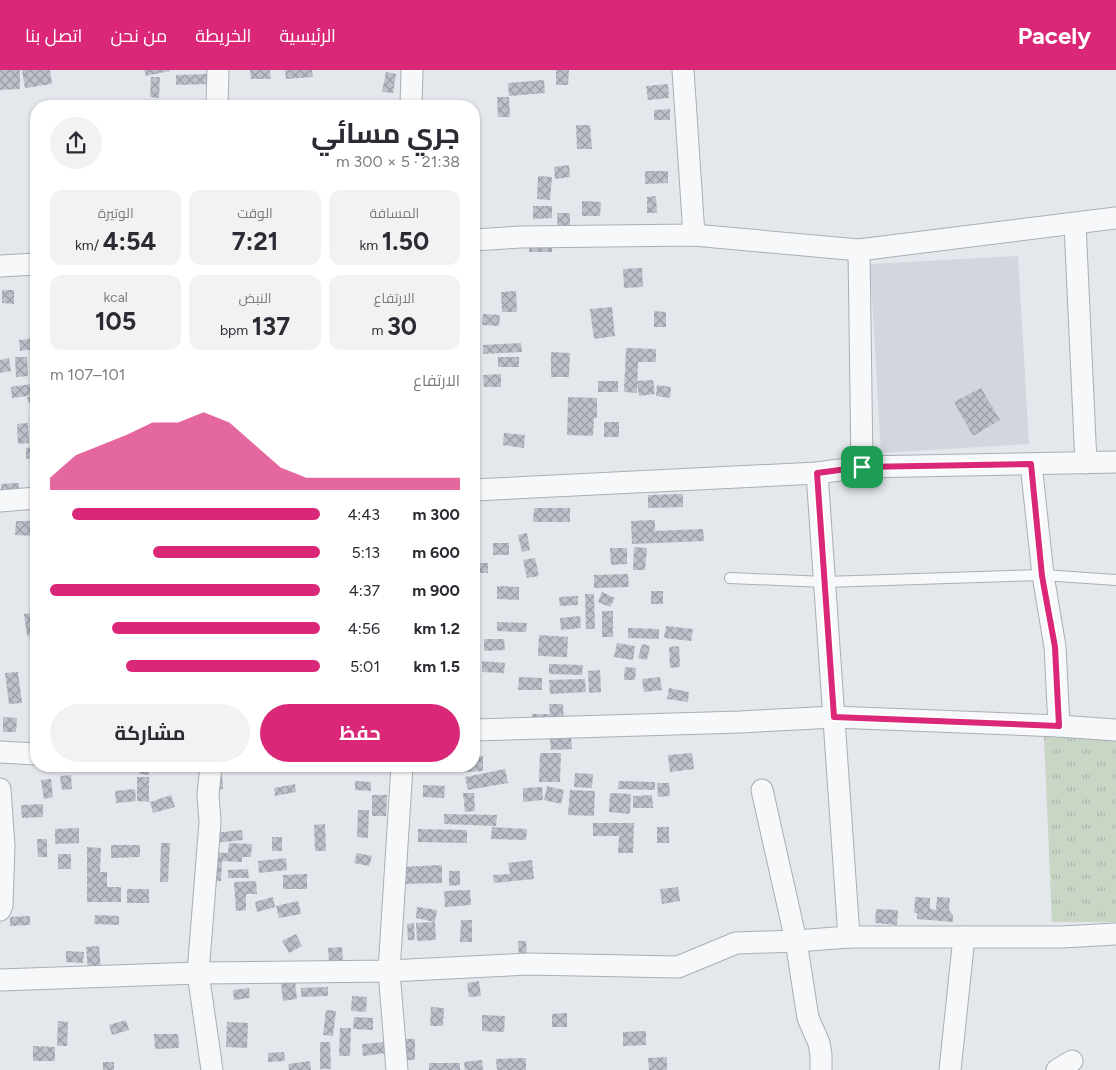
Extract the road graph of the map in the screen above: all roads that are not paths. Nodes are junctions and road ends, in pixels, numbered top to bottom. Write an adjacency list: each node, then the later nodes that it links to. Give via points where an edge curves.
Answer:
1 (218, 70): 4 (street)
2 (412, 70): 5 (street)
3 (683, 70): 8 (street)
4 (217, 100)
5 (411, 100)
6 (1116, 218): 7 (street)
7 (1075, 224): 10 (street); 14 (street)
8 (694, 235): 9 (street); 10 (street)
9 (480, 240)
10 (859, 250): 16 (street)
11 (30, 264): 12 (street)
12 (0, 266)
13 (1116, 462): 14 (street)
14 (1086, 463): 15 (street)
15 (1031, 464): 16 (street); 21 (street)
16 (862, 467): 17 (street)
17 (817, 473): 18 (street); 24 (street)
18 (480, 490)
19 (30, 498): 20 (street)
20 (0, 501)
21 (1042, 576): 23 (lane); 24 (lane); 26 (street, via 1055,647)
22 (730, 578): 24 (lane)
23 (1116, 580)
24 (825, 582): 25 (street)
25 (834, 717): 26 (street); 27 (street); 37 (street)
26 (1059, 726): 28 (street)
27 (480, 730)
28 (1116, 730)
29 (0, 752): 30 (street)
30 (30, 754)
31 (210, 772): 41 (street, via 210,822)
32 (402, 772): 40 (street)
33 (0, 789): 35 (street, via 4,846)
34 (762, 790): 39 (street)
35 (0, 910)
36 (1116, 934): 38 (street)
37 (849, 937): 38 (street); 39 (street)
38 (964, 937): 46 (street)
39 (796, 941): 40 (street, via 736,943 678,967 528,964); 45 (street, via 808,1018 819,1043)
40 (389, 971): 41 (street); 44 (street)
41 (198, 973): 42 (street); 43 (street)
42 (0, 980)
43 (212, 1070)
44 (397, 1070)
45 (821, 1070)
46 (950, 1070)

